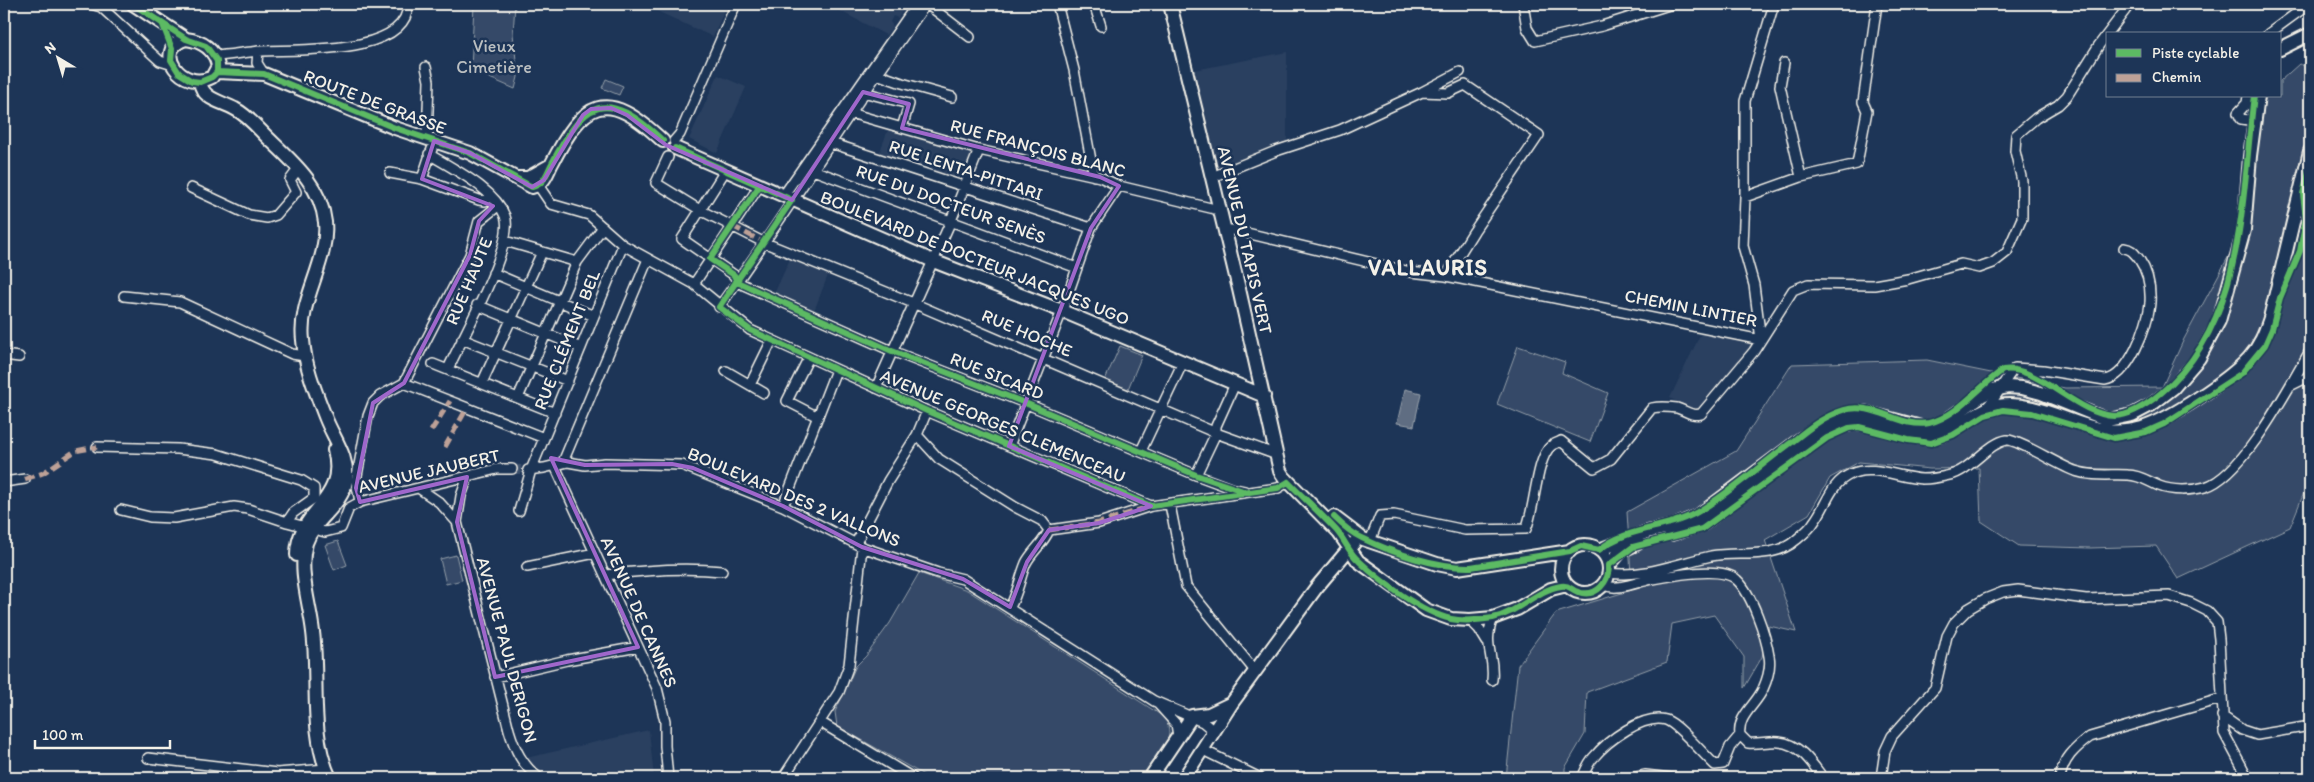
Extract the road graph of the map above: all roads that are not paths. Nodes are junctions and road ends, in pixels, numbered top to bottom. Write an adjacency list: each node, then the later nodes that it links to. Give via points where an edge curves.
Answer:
1 (92, 4): 29 (street, via 101,7 160,61)
2 (133, 4): 16 (main road)
3 (408, 4): 26 (street, via 398,26 363,45)
4 (736, 4): 46 (street, via 680,134)
5 (917, 4): 32 (street)
6 (926, 4): 22 (street); 32 (street)
7 (1057, 4): 56 (street, via 1074,70)
8 (1094, 4): 17 (street)
9 (1170, 4): 57 (main road, AVENUE DU TAPIS VERT)
10 (1523, 4): 11 (street, via 1527,28 1535,41 1602,26)
11 (1672, 4)
12 (1774, 4): 67 (street, via 1745,101)
13 (1877, 4): 58 (street, via 1863,102 1867,111 1857,164)
14 (2130, 4): 18 (street, CHEMIN LINTIER)
15 (2309, 4): 19 (street)
16 (164, 25): 23 (main road); 25 (main road)
17 (1101, 26)
18 (2109, 32)
19 (2271, 32)
20 (2310, 34): 24 (main road)
21 (2106, 36): 103 (street, CHEMIN LINTIER, via 2058,106 2036,118 2016,135 2015,151 2022,181 2022,218 2007,252 1994,263 1979,268 1961,264 1874,286 1808,284 1793,290)
22 (970, 37)
23 (186, 39): 25 (main road); 27 (main road, via 206,46)
24 (2282, 48)
25 (172, 49): 29 (main road)
26 (258, 51): 27 (street); 34 (street, via 257,63)
27 (215, 56): 31 (main road)
28 (1784, 63): 58 (street, via 1780,86)
29 (173, 65): 35 (main road, via 187,78)
30 (426, 67): 44 (street)
31 (217, 72): 34 (main road, ROUTE DE GRASSE); 35 (main road)
32 (872, 72): 36 (street); 38 (street)
33 (1460, 72): 37 (street)
34 (264, 74): 44 (main road, ROUTE DE GRASSE)
35 (200, 82): 52 (main road, via 206,94 236,109)
36 (863, 89): 41 (street); 43 (street, via 909,104)
37 (1422, 92): 57 (street, via 1340,130); 88 (street, via 1448,93 1465,85 1539,135)
38 (952, 97)
39 (2248, 98): 42 (street, via 2248,103 2238,113 2241,118)
40 (2258, 98): 42 (main road)
41 (851, 107): 43 (street, RUE FRANÇOIS BLANC); 45 (street)
42 (2256, 120): 127 (main road, via 2244,230 2233,276 2210,341 2173,388 2132,415 2108,420 2041,393 2022,388)
43 (902, 128): 47 (street, RUE FRANÇOIS BLANC)
44 (431, 140): 49 (street); 59 (main road, ROUTE DE GRASSE, via 470,152)
45 (826, 144): 50 (street); 53 (street); 63 (street, RUE LENTA-PITTARI)
46 (670, 147): 51 (main road, BOULEVARD DE DOCTEUR JACQUES UGO, via 619,110 598,107 576,122); 54 (main road, BOULEVARD DE DOCTEUR JACQUES UGO); 70 (street, RUE HOCHE, via 656,183)
47 (980, 150): 56 (street, RUE FRANÇOIS BLANC); 63 (street)
48 (2310, 150): 133 (main road, via 2270,318 2261,343 2236,371 2164,418 2122,432 2104,430 2030,407 2013,405)
49 (429, 154): 60 (street); 66 (street)
50 (808, 160): 53 (street, RUE DU DOCTEUR SENÈS); 68 (street)
51 (552, 164): 59 (main road, BOULEVARD DE DOCTEUR JACQUES UGO, via 528,178); 61 (main road, BOULEVARD DE DOCTEUR JACQUES UGO)
52 (299, 168): 65 (street, via 290,180 296,192 294,197 276,215 267,218 249,215); 109 (main road, via 317,193 325,224 325,244 306,300 302,337)
53 (815, 168): 68 (street); 72 (street, RUE DU DOCTEUR SENÈS)
54 (725, 171): 62 (main road, BOULEVARD DE DOCTEUR JACQUES UGO); 70 (street)
55 (390, 173): 60 (street)
56 (1094, 176): 64 (street, RUE FRANÇOIS BLANC)
57 (1212, 177): 71 (main road, AVENUE DU TAPIS VERT)
58 (1801, 177): 67 (street)
59 (517, 178): 61 (main road, via 527,186)
60 (422, 179): 66 (street, via 479,200 485,201)
61 (538, 185): 74 (street, AVENUE GEORGES CLEMENCEAU, via 551,204 589,215)
62 (760, 185): 68 (main road, BOULEVARD DE DOCTEUR JACQUES UGO); 73 (street)
63 (964, 186): 72 (street); 75 (street, RUE LENTA-PITTARI)
64 (1119, 186): 71 (street, RUE FRANÇOIS BLANC); 75 (street)
65 (191, 188)
66 (490, 196): 69 (street)
67 (1745, 197): 103 (street, via 1743,246 1754,285)
68 (788, 198): 78 (street); 84 (main road, BOULEVARD DE DOCTEUR JACQUES UGO)
69 (498, 206): 77 (street, RUE HAUTE, via 505,216); 121 (street, via 479,221 470,256)
70 (700, 210): 73 (street, RUE HOCHE); 83 (street, RUE SICARD, via 682,238)
71 (1219, 210): 76 (main road, AVENUE DU TAPIS VERT)
72 (950, 223): 84 (street); 86 (street, RUE DU DOCTEUR SENÈS)
73 (732, 226): 78 (street, RUE HOCHE); 83 (street)
74 (603, 227): 79 (street, AVENUE GEORGES CLEMENCEAU); 85 (street)
75 (1091, 228): 86 (street)
76 (1224, 230): 88 (street, CHEMIN LINTIER, via 1410,272); 129 (main road, AVENUE DU TAPIS VERT)
77 (505, 241): 81 (street); 87 (street, RUE HAUTE)
78 (763, 242): 89 (street); 94 (street, RUE HOCHE)
79 (623, 245): 82 (street, AVENUE GEORGES CLEMENCEAU); 98 (street, RUE CLÉMENT BEL)
80 (2124, 248): 127 (street, via 2135,253 2148,276 2150,304 2131,358 2123,371 2105,380 2015,368)
81 (542, 252): 85 (street); 91 (street)
82 (648, 259): 90 (street, AVENUE GEORGES CLEMENCEAU); 144 (street)
83 (710, 259): 89 (street, RUE SICARD, via 734,275); 90 (street)
84 (933, 261): 94 (street); 97 (main road, BOULEVARD DE DOCTEUR JACQUES UGO)
85 (577, 262): 93 (street)
86 (1077, 268): 97 (street)
87 (493, 273): 91 (street); 95 (street, RUE HAUTE)
88 (1446, 276): 103 (street, CHEMIN LINTIER)
89 (737, 282): 96 (street); 105 (street, RUE SICARD)
90 (694, 284): 96 (street, AVENUE GEORGES CLEMENCEAU)
91 (526, 286): 93 (street); 99 (street)
92 (124, 296): 109 (street, via 172,300 292,354)
93 (560, 301): 98 (street); 100 (street)
94 (913, 303): 105 (street); 112 (street, RUE HOCHE)
95 (477, 306): 99 (street); 101 (street, RUE HAUTE)
96 (720, 307): 102 (street, AVENUE GEORGES CLEMENCEAU, via 750,330)
97 (1062, 311): 112 (street); 113 (main road, BOULEVARD DE DOCTEUR JACQUES UGO)
98 (594, 316): 104 (street, RUE CLÉMENT BEL)
99 (511, 319): 100 (street); 107 (street)
100 (546, 333): 104 (street); 115 (street)
101 (462, 339): 107 (street); 116 (street, RUE HAUTE)
102 (772, 340): 111 (street, AVENUE GEORGES CLEMENCEAU); 124 (street)
103 (1761, 340): 164 (street, via 1701,414 1691,415 1663,406 1652,408 1602,466 1594,468 1561,442 1549,447 1541,464 1531,520 1526,529 1465,530 1394,514 1380,516)
104 (581, 348): 120 (street, RUE CLÉMENT BEL)
105 (892, 351): 126 (street); 131 (street, RUE SICARD)
106 (2310, 351): 125 (street)
107 (496, 352): 115 (street); 122 (street)
108 (4, 355): 110 (street)
109 (305, 356): 162 (main road, via 336,459 335,480 329,496)
110 (19, 357)
111 (809, 357): 117 (street, AVENUE GEORGES CLEMENCEAU); 136 (street, via 786,401)
112 (1043, 358): 131 (street); 132 (street, RUE HOCHE)
113 (1184, 362): 123 (main road, BOULEVARD DE DOCTEUR JACQUES UGO); 132 (street)
114 (433, 364): 116 (street)
115 (532, 366): 120 (street); 130 (street)
116 (448, 369): 122 (street)
117 (836, 370): 126 (street, AVENUE GEORGES CLEMENCEAU); 136 (street)
118 (726, 371): 124 (street)
119 (2310, 376): 125 (street)
120 (568, 380): 135 (street, RUE CLÉMENT BEL)
121 (404, 383): 139 (street); 154 (street, via 380,396 368,416 356,480)
122 (482, 383): 130 (street)
123 (1235, 384): 129 (main road, BOULEVARD DE DOCTEUR JACQUES UGO); 137 (street)
124 (750, 385): 128 (street)
125 (2289, 386): 172 (street, via 2243,457 2227,475 2205,487 2174,490 2130,475 2092,476 2042,457 2015,441 2006,440 1952,475 1922,479 1868,471 1853,473 1831,491 1814,523 1794,542 1771,552 1712,556 1674,567)
126 (876, 388): 134 (street, AVENUE GEORGES CLEMENCEAU)
127 (2000, 388): 133 (street, via 1999,395); 167 (main road, via 1981,396 1938,426 1925,428 1864,412 1835,418 1802,438 1698,516)
128 (764, 393)
129 (1264, 396): 143 (main road, AVENUE DU TAPIS VERT)
130 (518, 398): 135 (street)
131 (1025, 403): 140 (street); 142 (street, RUE SICARD)
132 (1161, 408): 137 (street, RUE HOCHE); 142 (street)
133 (1986, 409): 172 (main road, via 1937,437 1922,438 1866,423 1840,425 1824,433 1703,524 1629,546 1618,554)
134 (927, 411): 138 (street); 140 (street, AVENUE GEORGES CLEMENCEAU)
135 (555, 413): 139 (street, RUE CLÉMENT BEL)
136 (818, 417): 156 (street)
137 (1216, 432): 143 (street, RUE HOCHE); 147 (street)
138 (917, 435): 163 (street, via 939,458 1042,521); 165 (street, via 888,481)
139 (544, 438): 146 (street, RUE CLÉMENT BEL)
140 (1009, 446): 157 (street, AVENUE GEORGES CLEMENCEAU)
141 (97, 447): 160 (street, via 178,449 217,454 311,484 316,492 314,498 293,513)
142 (1141, 451): 147 (street, RUE SICARD)
143 (1277, 455): 151 (main road, AVENUE DU TAPIS VERT, via 1280,471)
144 (559, 464): 146 (street, BOULEVARD DES 2 VALLONS); 156 (street, BOULEVARD DES 2 VALLONS, via 682,465); 169 (street, AVENUE DE CANNES)
145 (512, 469): 148 (street, AVENUE JAUBERT)
146 (529, 470): 159 (street, RUE CLÉMENT BEL)
147 (1196, 475): 153 (street, RUE SICARD)
148 (468, 477): 152 (street, AVENUE JAUBERT); 161 (street, AVENUE PAUL DERIGON)
149 (25, 479): 150 (street)
150 (4, 482)
151 (1288, 482): 153 (street, AVENUE GEORGES CLEMENCEAU, via 1278,488); 164 (main road); 166 (main road, via 1338,533)
152 (420, 489): 154 (street, AVENUE JAUBERT); 161 (street, AVENUE PAUL DERIGON, via 440,502)
153 (1248, 492): 155 (street, AVENUE GEORGES CLEMENCEAU)
154 (360, 502): 162 (street, AVENUE JAUBERT, via 349,508 338,530)
155 (1170, 504): 157 (street, AVENUE GEORGES CLEMENCEAU); 180 (street, via 1186,586)
156 (783, 506): 165 (street, BOULEVARD DES 2 VALLONS)
157 (1151, 506): 163 (street, via 1099,523)
158 (121, 510): 160 (street, via 150,517 174,518 234,507)
159 (519, 511)
160 (287, 522): 162 (street)
161 (457, 522): 181 (street, AVENUE PAUL DERIGON)
162 (308, 529): 195 (main road, via 298,538 297,561 313,633 319,739)
163 (1049, 530): 175 (street, via 1027,562 1018,593)
164 (1366, 540): 166 (main road); 168 (main road, via 1457,568)
165 (859, 545): 175 (street, BOULEVARD DES 2 VALLONS, via 938,574 963,579); 188 (street, via 849,665 839,692)
166 (1348, 548): 177 (main road, via 1358,561 1426,610 1452,619); 180 (main road)
167 (1599, 550): 168 (main road, via 1581,546); 172 (main road, via 1605,556)
168 (1570, 551): 174 (main road, via 1562,568)
169 (595, 553): 170 (street); 173 (street, AVENUE DE CANNES)
170 (526, 568)
171 (722, 571): 173 (street, via 660,568)
172 (1607, 574): 174 (main road, via 1592,592 1579,592); 190 (street, via 1615,587 1714,572 1736,578 1748,595 1770,658 1763,690 1742,718)
173 (606, 576): 179 (street, AVENUE DE CANNES)
174 (1567, 585): 176 (main road, via 1551,589 1518,609)
175 (1010, 607): 184 (street, BOULEVARD DES 2 VALLONS)
176 (1493, 618): 177 (main road); 178 (street)
177 (1470, 620): 178 (street)
178 (1487, 642): 182 (street)
179 (638, 647): 181 (street); 197 (street, AVENUE DE CANNES, via 657,688 665,721)
180 (1255, 671): 185 (main road)
181 (495, 678): 196 (street, AVENUE PAUL DERIGON, via 516,751 526,767)
182 (1492, 680)
183 (2220, 699): 187 (street); 207 (street, via 2217,622 2207,611 2192,603 2169,596 2086,598 2034,591 2003,592 1968,610 1954,623 1947,636 1935,688 1892,736 1885,751); 208 (street, via 2090,737 2073,749)
184 (1154, 700): 186 (street); 191 (street, via 1176,724)
185 (1232, 703): 186 (main road, via 1209,714); 192 (main road)
186 (1192, 716): 191 (main road); 192 (street, via 1210,728)
187 (2222, 716): 189 (street, via 2242,730 2257,735); 209 (street, via 2228,743)
188 (820, 722): 198 (street); 199 (street)
189 (2310, 726)
190 (1740, 735): 203 (street, via 1722,764 1715,765 1679,728 1667,720 1649,720 1608,744 1592,758); 206 (street, via 1748,743 1779,742 1795,747 1806,755)
191 (1178, 736): 200 (main road)
192 (1211, 737): 193 (main road)
193 (1203, 750): 201 (main road); 202 (street)
194 (148, 758): 195 (street, via 277,773)
195 (328, 774)
196 (539, 778)
197 (668, 778)
198 (783, 778)
199 (913, 778)
200 (1150, 778)
201 (1184, 778)
202 (1260, 778)
203 (1582, 778)
204 (1632, 778): 205 (street, via 1646,775)
205 (1671, 778)
206 (1823, 778)
207 (1882, 778)
208 (2060, 778)
209 (2248, 778)

